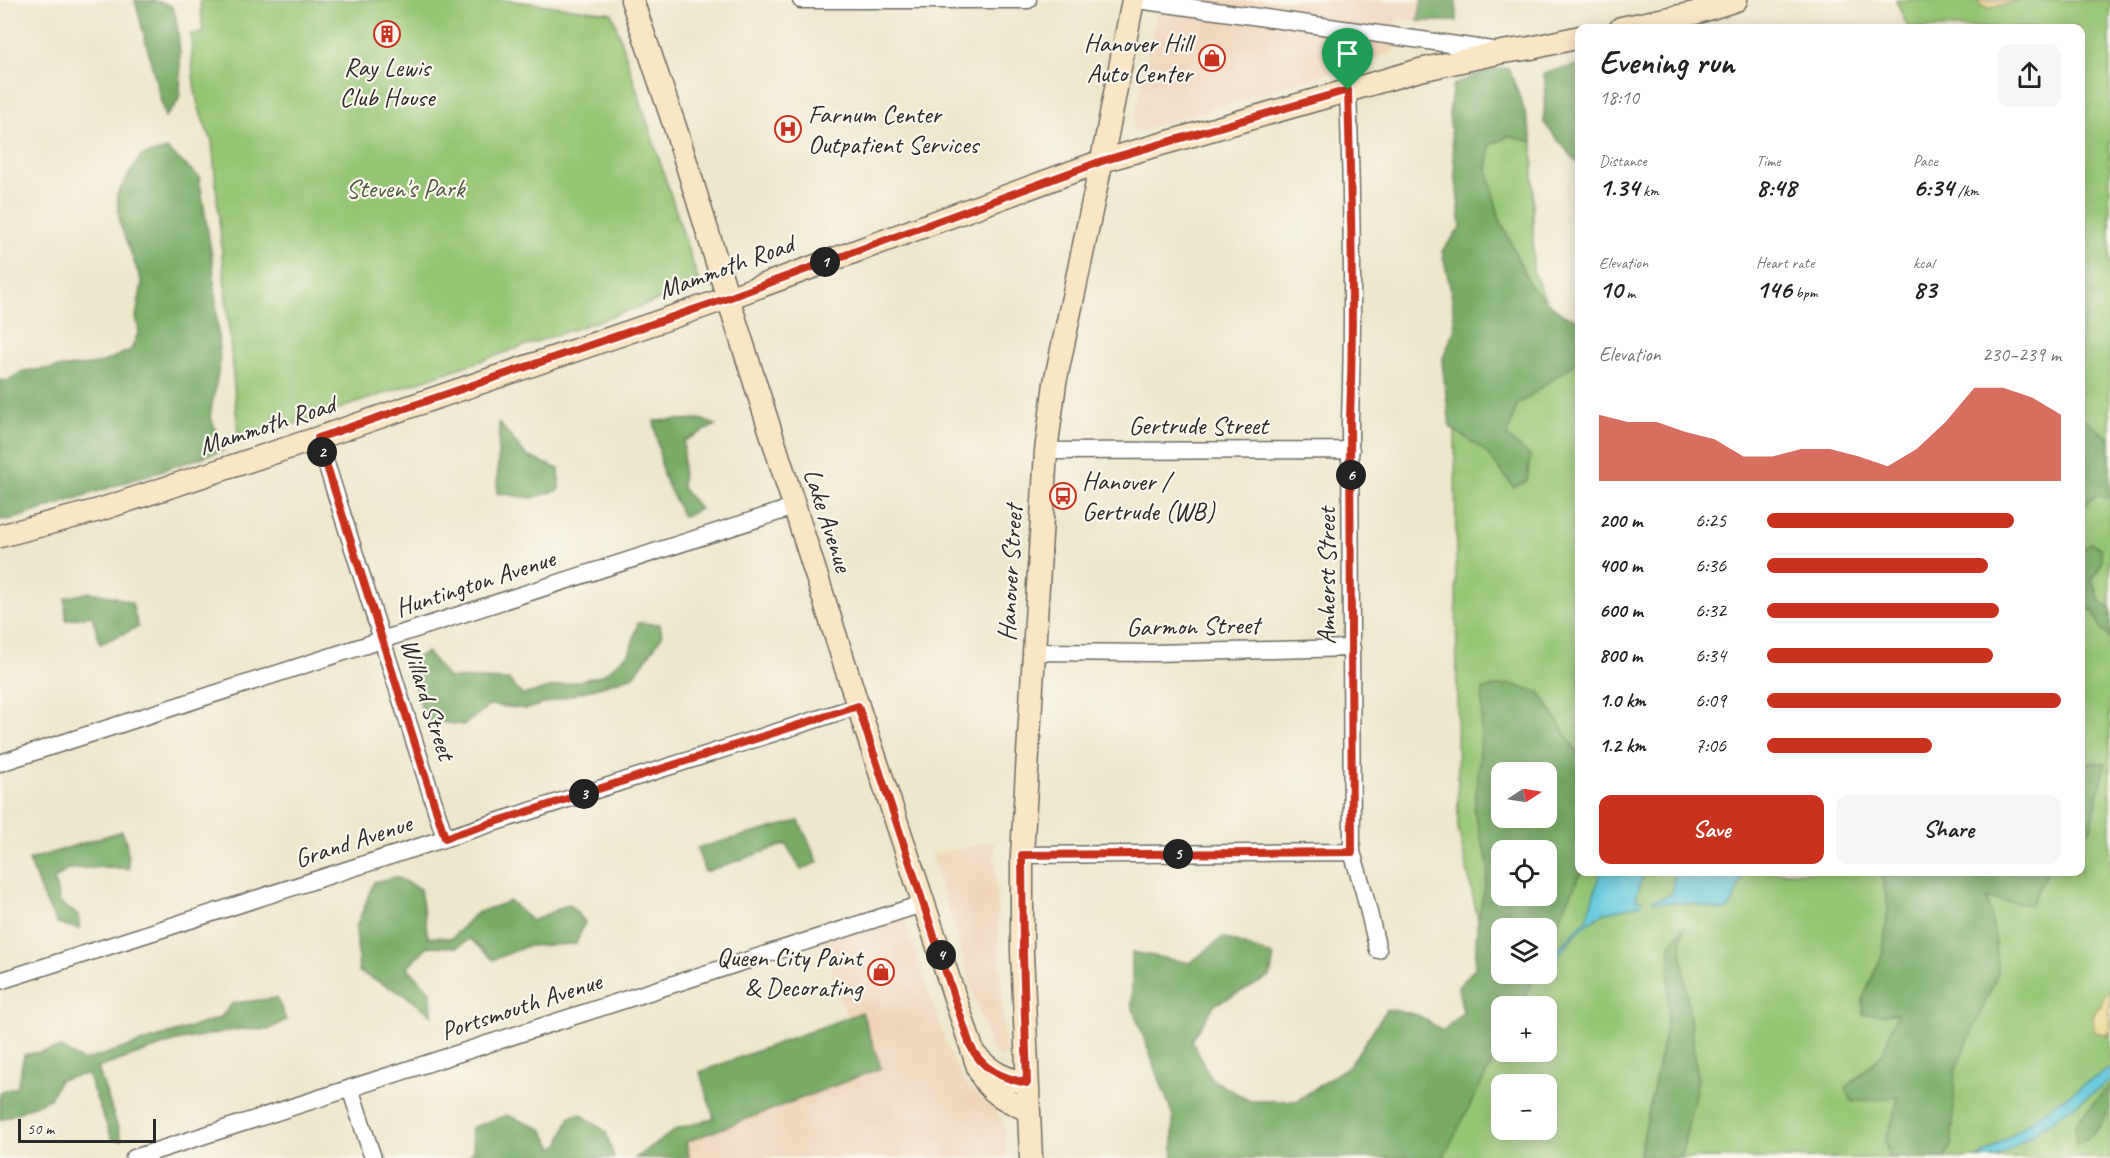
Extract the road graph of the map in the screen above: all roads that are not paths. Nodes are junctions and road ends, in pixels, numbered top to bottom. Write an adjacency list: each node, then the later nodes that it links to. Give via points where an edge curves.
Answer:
1 (632, 0): 13 (main road, Lake Avenue)
2 (801, 0): 7 (street)
3 (1028, 0): 7 (street)
4 (1133, 0): 12 (main road, Hanover Street)
5 (1138, 0): 10 (street)
6 (1736, 0): 8 (main road)
7 (859, 1)
8 (1641, 24)
9 (1575, 39): 10 (main road, Mammoth Road)
10 (1502, 52): 11 (main road, Mammoth Road)
11 (1348, 90): 12 (main road, Mammoth Road); 15 (street, Amherst Street)
12 (1102, 161): 13 (main road, Mammoth Road); 16 (main road, Hanover Street, via 1055,383)
13 (728, 298): 14 (main road, Mammoth Road); 17 (main road, Lake Avenue)
14 (318, 438): 18 (main road, Mammoth Road, via 99,510); 19 (street, Willard Street)
15 (1351, 450): 16 (street, Gertrude Street); 20 (street, Amherst Street)
16 (1046, 451): 21 (main road, Hanover Street)
17 (794, 507): 19 (street, Huntington Avenue); 22 (main road, Lake Avenue)
18 (0, 536)
19 (382, 640): 23 (street, Huntington Avenue); 24 (street, Willard Street)
20 (1352, 648): 21 (street, Garmon Street); 25 (street, Amherst Street)
21 (1034, 652): 26 (main road, Hanover Street)
22 (858, 706): 24 (street, Grand Avenue); 27 (main road, Lake Avenue)
23 (0, 763)
24 (445, 838): 29 (street, Grand Avenue)
25 (1352, 852): 26 (street); 28 (street, Amherst Street)
26 (1022, 855): 31 (main road, Hanover Street)
27 (925, 903): 30 (main road, Lake Avenue); 32 (street, Portsmouth Avenue)
28 (1378, 950)
29 (0, 981)
30 (975, 1056): 31 (main road, via 1001,1077); 33 (main road, Lake Avenue, via 984,1082 1006,1101)
31 (1027, 1083): 33 (main road, Hanover Street)
32 (350, 1088): 34 (street, Portsmouth Avenue); 35 (street)
33 (1028, 1110): 36 (main road, Hanover Street)
34 (134, 1158)
35 (373, 1158)
36 (1030, 1158)

